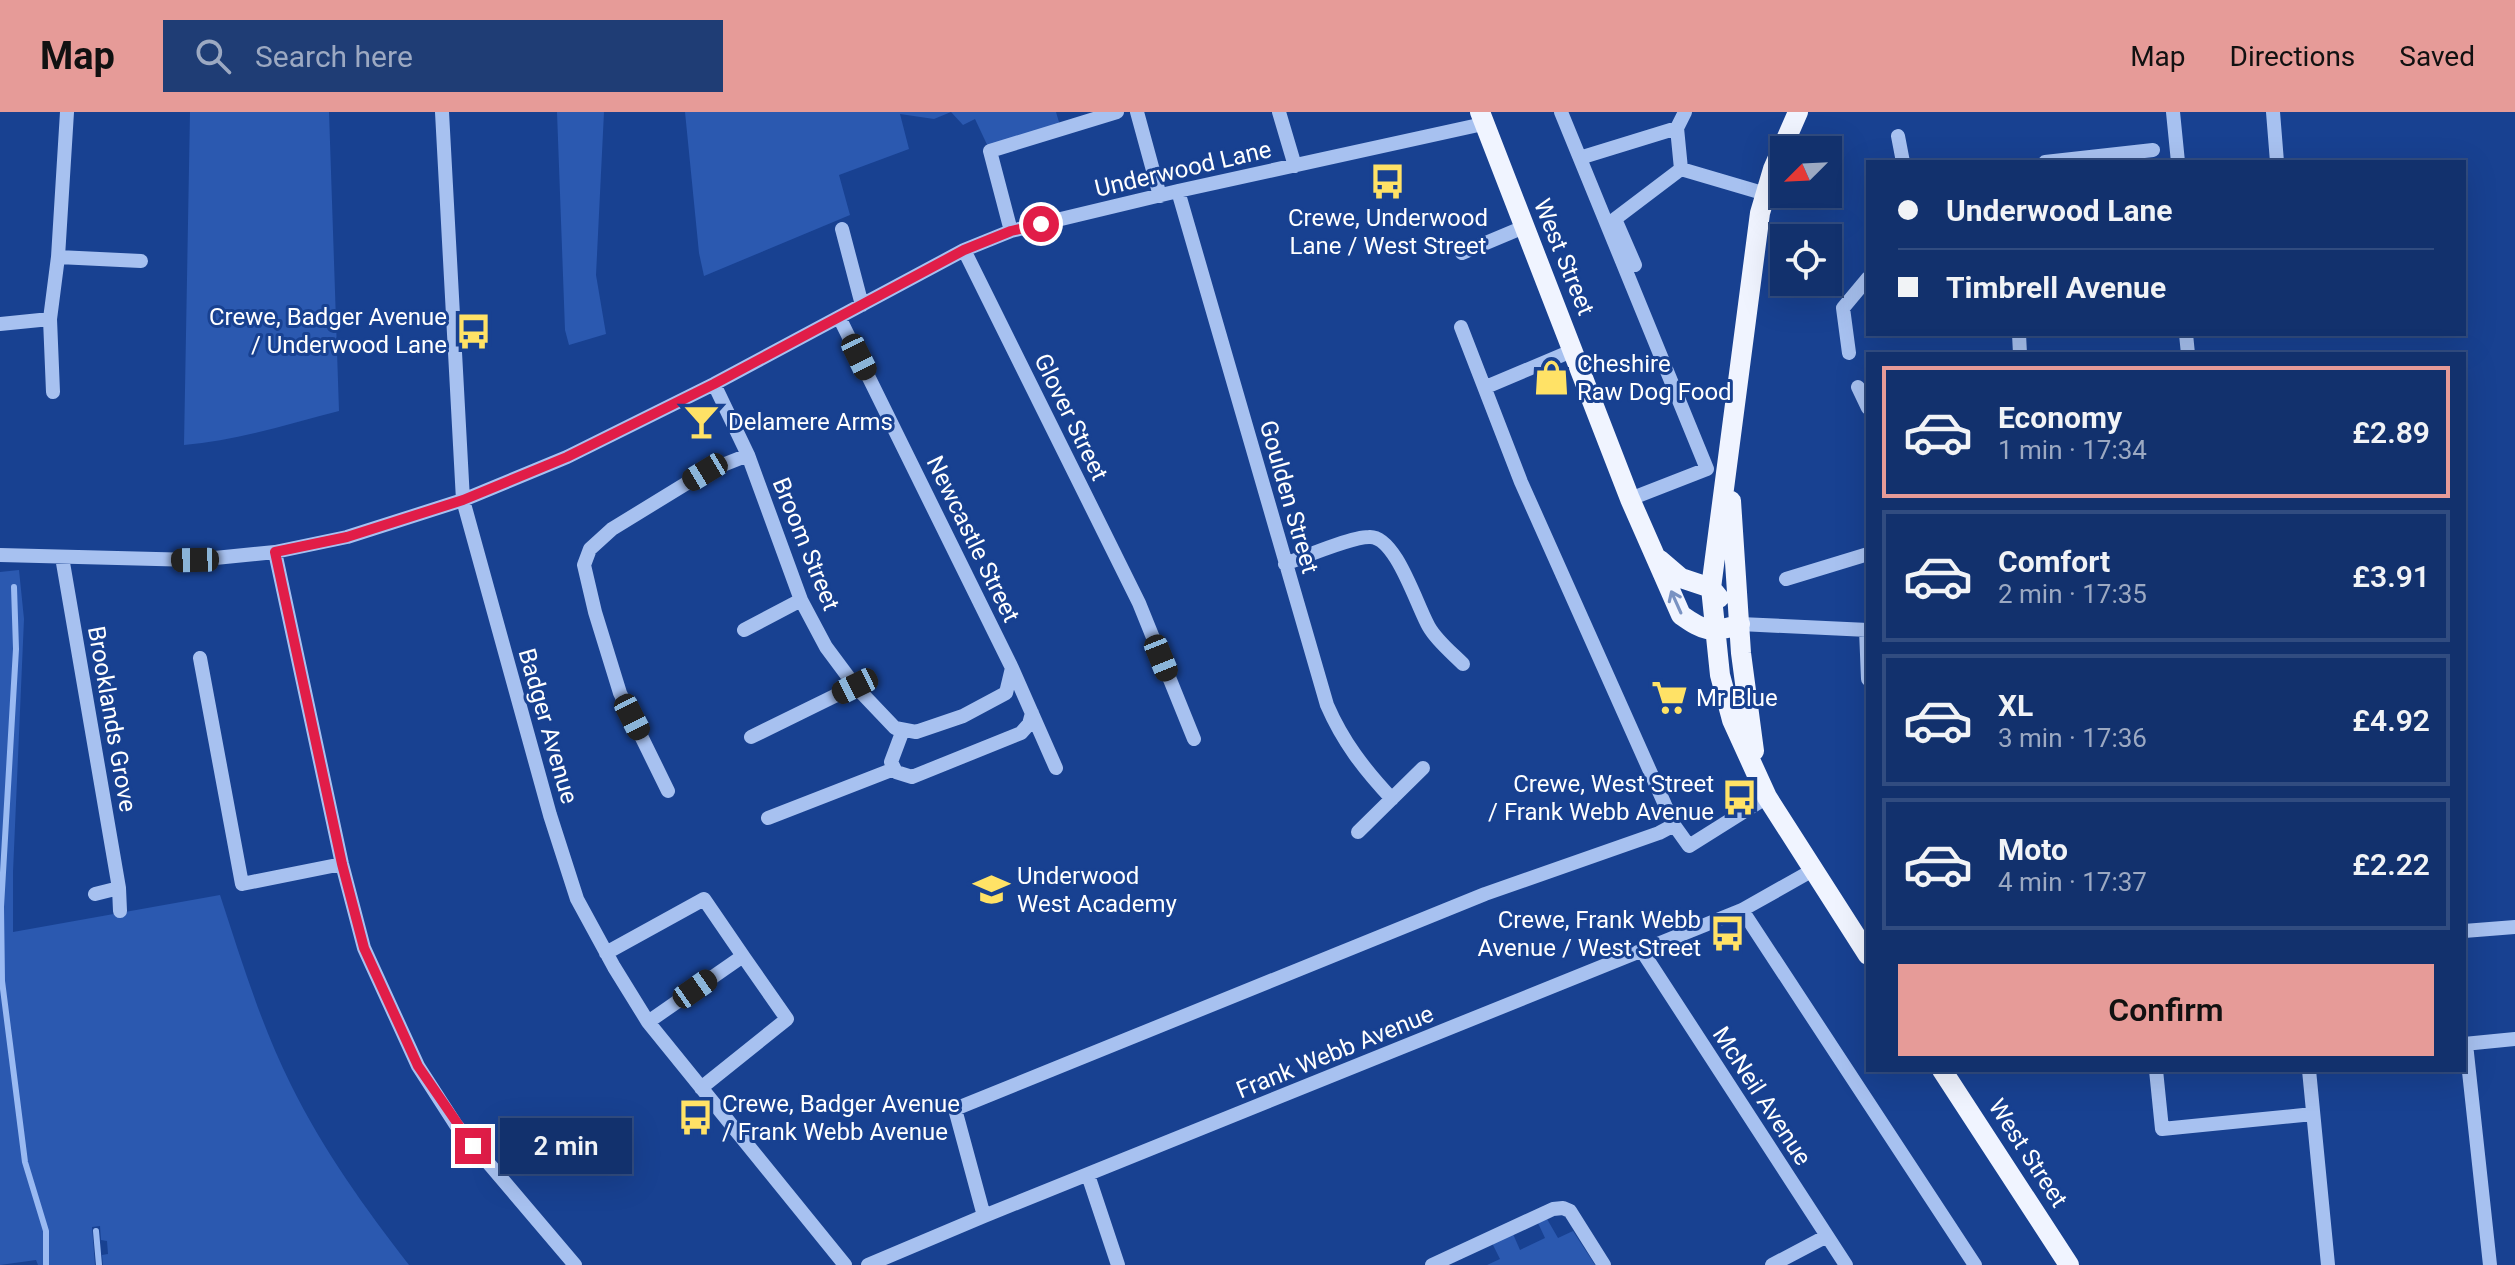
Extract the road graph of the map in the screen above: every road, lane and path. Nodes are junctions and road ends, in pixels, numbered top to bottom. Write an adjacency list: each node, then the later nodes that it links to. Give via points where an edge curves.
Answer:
1 (67, 112): 30 (street)
2 (442, 112): 49 (street, Badger Avenue)
3 (1117, 112): 27 (street, via 990,151)
4 (1137, 112): 24 (street)
5 (1279, 112): 20 (street)
6 (1561, 112): 48 (street, via 1707,469)
7 (1685, 112): 12 (street)
8 (1798, 112): 23 (main road)
9 (2173, 112): 18 (street)
10 (2273, 112): 19 (street)
11 (1482, 118): 20 (street, Underwood Lane); 25 (main road, West Street)
12 (1677, 128): 15 (street); 21 (street)
13 (1898, 136): 16 (street)
14 (2153, 150): 17 (street)
15 (1586, 156)
16 (1903, 160)
17 (2082, 160)
18 (2178, 160)
19 (2277, 160)
20 (1295, 166): 22 (street, Underwood Lane)
21 (1681, 169): 23 (street); 32 (street, via 1615,219)
22 (1178, 191): 24 (street, Underwood Lane); 55 (street, Goulden Street)
23 (1766, 194): 47 (main road)
24 (1160, 196): 27 (street, Underwood Lane)
25 (1524, 227): 29 (street); 39 (main road, West Street)
26 (842, 229): 34 (street)
27 (1011, 231): 28 (street, Underwood Lane)
28 (964, 250): 34 (street, Underwood Lane); 70 (street, Glover Street, via 1139,603)
29 (1462, 253)
30 (58, 257): 31 (street); 36 (street)
31 (141, 261)
32 (1635, 265)
33 (1866, 280): 40 (street, via 1843,308)
34 (862, 305): 35 (street, Underwood Lane)
35 (839, 317): 41 (street, Underwood Lane); 65 (street, Newcastle Street)
36 (50, 319): 37 (street); 44 (street)
37 (0, 324)
38 (1461, 327): 42 (street)
39 (1574, 350): 42 (street); 48 (main road, West Street)
40 (1849, 353)
41 (714, 384): 46 (street, Broom Street); 49 (street, Underwood Lane, via 567,457)
42 (1486, 387): 78 (street, via 1521,482)
43 (1858, 387): 45 (street)
44 (53, 392)
45 (1866, 404)
46 (748, 455): 58 (street, Broom Street); 75 (street, via 705,472 612,529 590,549 584,565 620,693)
47 (1728, 461): 57 (main road); 59 (main road)
48 (1630, 499): 51 (main road, West Street)
49 (463, 500): 50 (street, Underwood Lane, via 347,537); 90 (street, Badger Avenue, via 550,815 577,899)
50 (275, 552): 54 (street, Underwood Lane, via 182,561); 80 (street)
51 (1654, 554): 57 (main road, West Street, via 1681,578); 62 (main road, West Street, one-way to 51, via 1681,615)
52 (0, 555): 54 (street, Underwood Lane)
53 (1866, 555): 56 (street)
54 (62, 557): 82 (street, Brooklands Grove)
55 (1285, 564): 64 (street, via 1378,538 1398,563 1429,628); 76 (street, Goulden Street, via 1341,736)
56 (1786, 579)
57 (1711, 588): 59 (main road, West Street); 62 (main road)
58 (801, 600): 60 (street); 66 (street, Broom Street)
59 (1740, 624): 61 (street); 62 (main road); 74 (main road, via 1748,717)
60 (744, 630)
61 (1866, 630)
62 (1715, 633): 74 (main road, via 1732,720)
63 (200, 658): 80 (street, via 242,884)
64 (1463, 664)
65 (1012, 668): 67 (street, Newcastle Street); 68 (street, via 1006,693 963,716)
66 (855, 686): 68 (street, Broom Street, via 895,728); 69 (street)
67 (1032, 713): 71 (street, Newcastle Street); 73 (street, via 1021,733 912,777)
68 (910, 731): 73 (street, via 891,762)
69 (751, 737)
70 (1194, 739)
71 (1056, 768)
72 (1423, 768): 76 (street)
73 (894, 769): 77 (street)
74 (1763, 788): 78 (street, via 1689,846); 81 (main road)
75 (668, 791)
76 (1392, 799): 79 (street)
77 (768, 818)
78 (1674, 825): 102 (street, via 1485,894 955,1109)
79 (1358, 832)
80 (342, 864): 104 (street, via 364,948 418,1066 456,1125)
81 (1813, 870): 84 (street, Frank Webb Avenue); 89 (main road)
82 (119, 888): 83 (street); 85 (street, Brooklands Grove)
83 (95, 894)
84 (1742, 910): 88 (street, Frank Webb Avenue); 112 (street)
85 (120, 911)
86 (2515, 927): 87 (street)
87 (2466, 931)
88 (1642, 951): 101 (street, Frank Webb Avenue); 103 (street, McNeil Avenue)
89 (1866, 952)
90 (606, 953): 91 (street, via 704,899); 92 (street, Badger Avenue)
91 (743, 956): 92 (street); 99 (street, via 787,1019)
92 (648, 1022): 99 (street, Badger Avenue)
93 (2515, 1039): 94 (street)
94 (2466, 1044)
95 (2466, 1053): 115 (street)
96 (1943, 1072): 113 (main road, West Street)
97 (2156, 1072): 100 (street, via 2162,1129)
98 (2309, 1072): 100 (street)
99 (701, 1088): 105 (street, Badger Avenue)
100 (2313, 1114): 114 (street)
101 (1088, 1175): 102 (street, Frank Webb Avenue); 107 (street)
102 (984, 1216): 106 (street, Frank Webb Avenue)
103 (1827, 1236): 110 (street); 111 (street, McNeil Avenue)
104 (575, 1265)
105 (845, 1265)
106 (868, 1265)
107 (1118, 1265)
108 (1432, 1265): 109 (street, via 1563,1208)
109 (1604, 1265)
110 (1772, 1265)
111 (1846, 1265)
112 (1975, 1265)
113 (2069, 1265)
114 (2328, 1265)
115 (2490, 1265)

